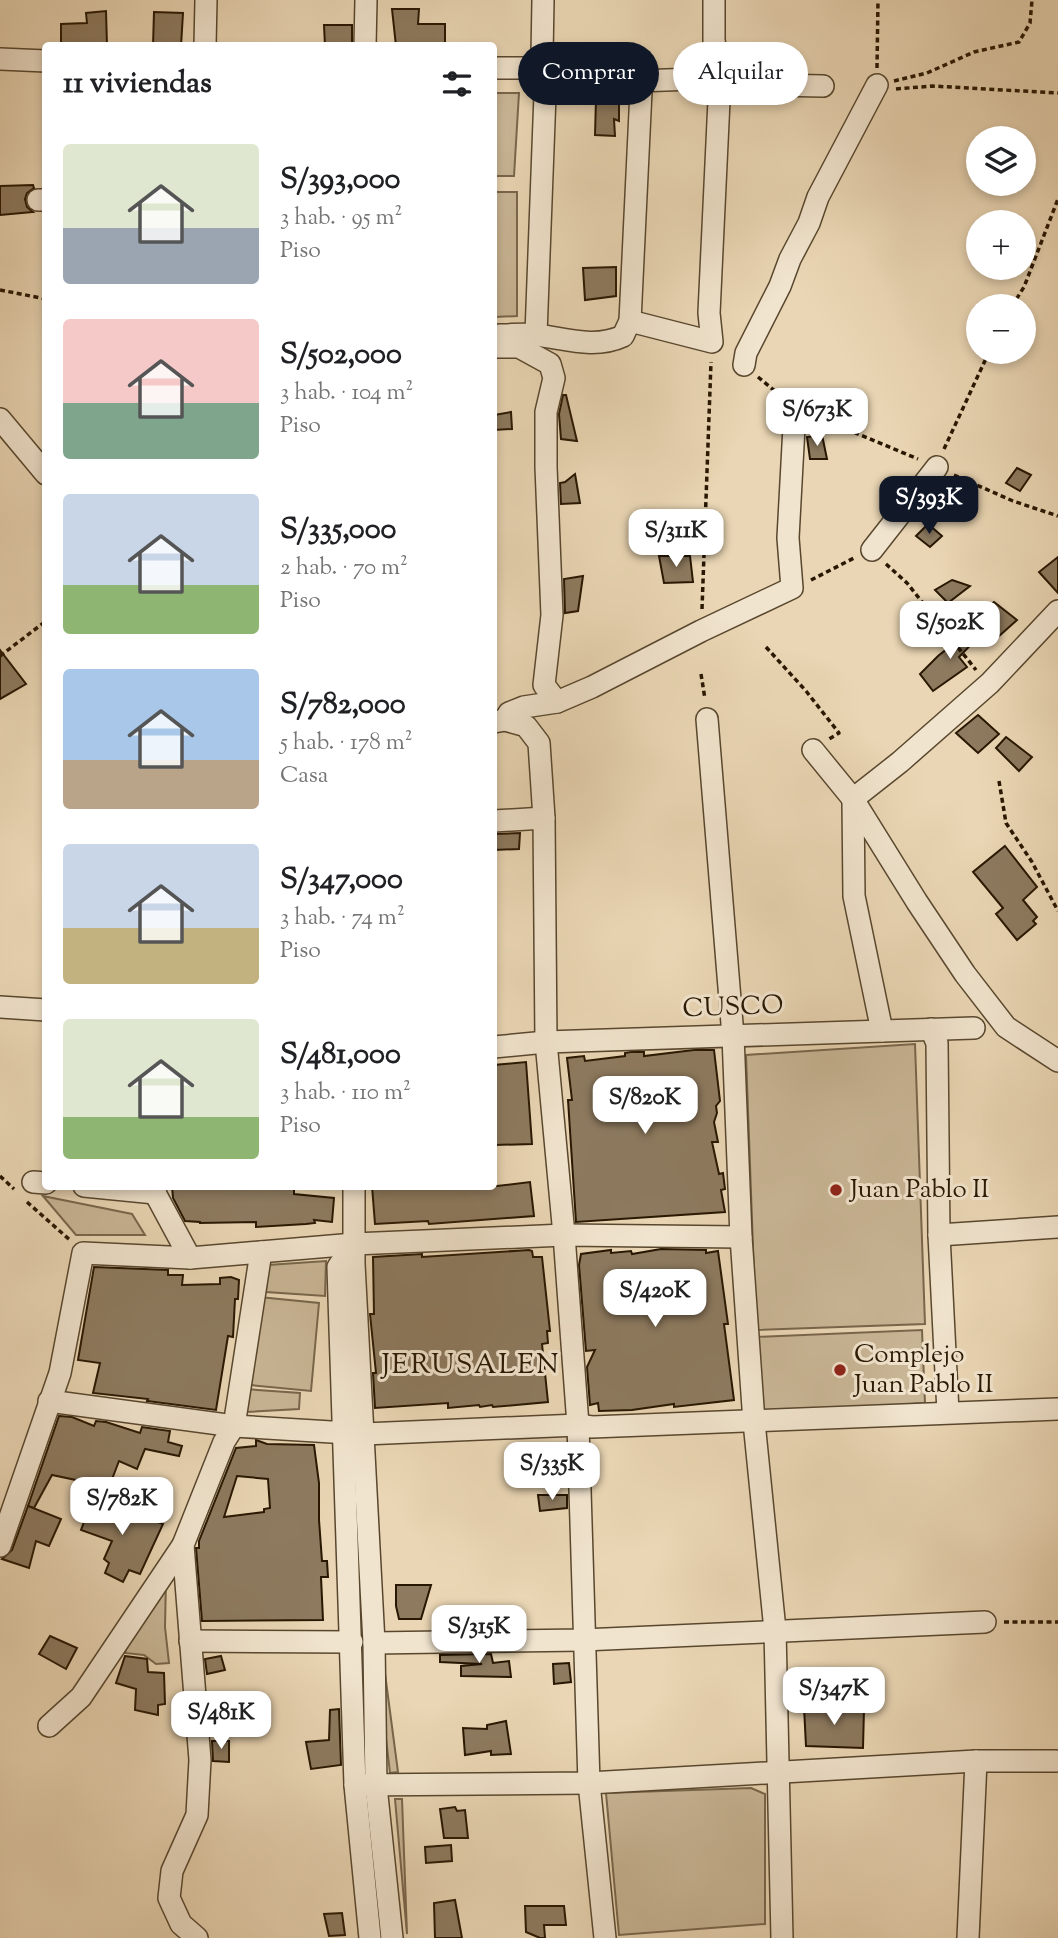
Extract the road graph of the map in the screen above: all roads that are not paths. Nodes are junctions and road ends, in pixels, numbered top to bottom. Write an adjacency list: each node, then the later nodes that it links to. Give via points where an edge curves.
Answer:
1 (206, 0): 5 (street)
2 (366, 0): 6 (street)
3 (543, 0): 7 (street)
4 (714, 0): 8 (street)
5 (205, 42)
6 (365, 42)
7 (542, 42)
8 (714, 42)
9 (0, 59): 10 (street)
10 (42, 61)
11 (497, 68): 12 (street)
12 (518, 68)
13 (808, 86): 14 (street)
14 (823, 86)
15 (882, 87): 23 (street, via 818,197)
16 (545, 105): 20 (street)
17 (640, 105): 19 (street)
18 (719, 105): 19 (street, via 709,313 712,342)
19 (630, 321): 20 (street, via 623,336 610,342 576,342)
20 (536, 334): 21 (street)
21 (497, 335)
22 (497, 347): 30 (street, via 519,347 550,364 554,378 546,412 552,615 544,685)
23 (744, 365)
24 (796, 408): 30 (street, via 788,538 792,588)
25 (0, 419): 27 (street)
26 (937, 467): 28 (street)
27 (42, 469)
28 (872, 550)
29 (1058, 611): 34 (street, via 990,683)
30 (557, 702): 32 (street, via 524,707)
31 (707, 719): 42 (street)
32 (499, 721): 35 (street, via 526,726 539,743)
33 (813, 750): 34 (street)
34 (853, 799): 41 (street, via 854,896); 45 (street, via 965,974 1006,1027)
35 (544, 818): 36 (street); 43 (street)
36 (497, 821)
37 (0, 1007): 38 (street)
38 (42, 1010)
39 (974, 1028): 40 (street, CUSCO)
40 (931, 1029): 41 (street, CUSCO); 49 (street, via 937,1042)
41 (882, 1031): 42 (street, CUSCO)
42 (733, 1036): 43 (street, CUSCO); 51 (street)
43 (546, 1042): 44 (street, CUSCO); 50 (street)
44 (497, 1047)
45 (1058, 1061)
46 (155, 1190): 54 (street)
47 (354, 1190): 52 (street)
48 (1058, 1227): 49 (street)
49 (939, 1235): 57 (street)
50 (564, 1236): 51 (street); 52 (street); 59 (street)
51 (741, 1237): 58 (street)
52 (354, 1244): 53 (street); 61 (street, via 338,1267)
53 (261, 1252): 54 (street); 60 (street)
54 (190, 1258): 55 (street, via 83,1253 60,1373)
55 (49, 1401): 60 (street); 63 (street)
56 (1058, 1409): 57 (street)
57 (947, 1412): 58 (street)
58 (754, 1422): 59 (street); 65 (street)
59 (578, 1425): 61 (street); 66 (street)
60 (234, 1426): 61 (street); 62 (street)
61 (353, 1433): 68 (street); 69 (street)
62 (184, 1545): 67 (street); 70 (street, via 81,1697)
63 (0, 1546)
64 (985, 1622): 65 (street)
65 (775, 1630): 66 (street); 73 (street)
66 (583, 1640): 69 (street); 74 (street)
67 (190, 1641): 68 (street); 76 (street, via 200,1760 197,1815 172,1871 169,1898 181,1924)
68 (352, 1642): 75 (street)
69 (374, 1643): 75 (street)
70 (49, 1726)
71 (1056, 1761): 72 (street)
72 (976, 1762): 73 (street); 81 (street)
73 (779, 1771): 74 (street); 80 (street)
74 (589, 1783): 75 (street); 79 (street)
75 (366, 1786): 77 (street); 78 (street)
76 (197, 1938)
77 (370, 1938)
78 (392, 1938)
79 (605, 1938)
80 (782, 1938)
81 (968, 1938)

